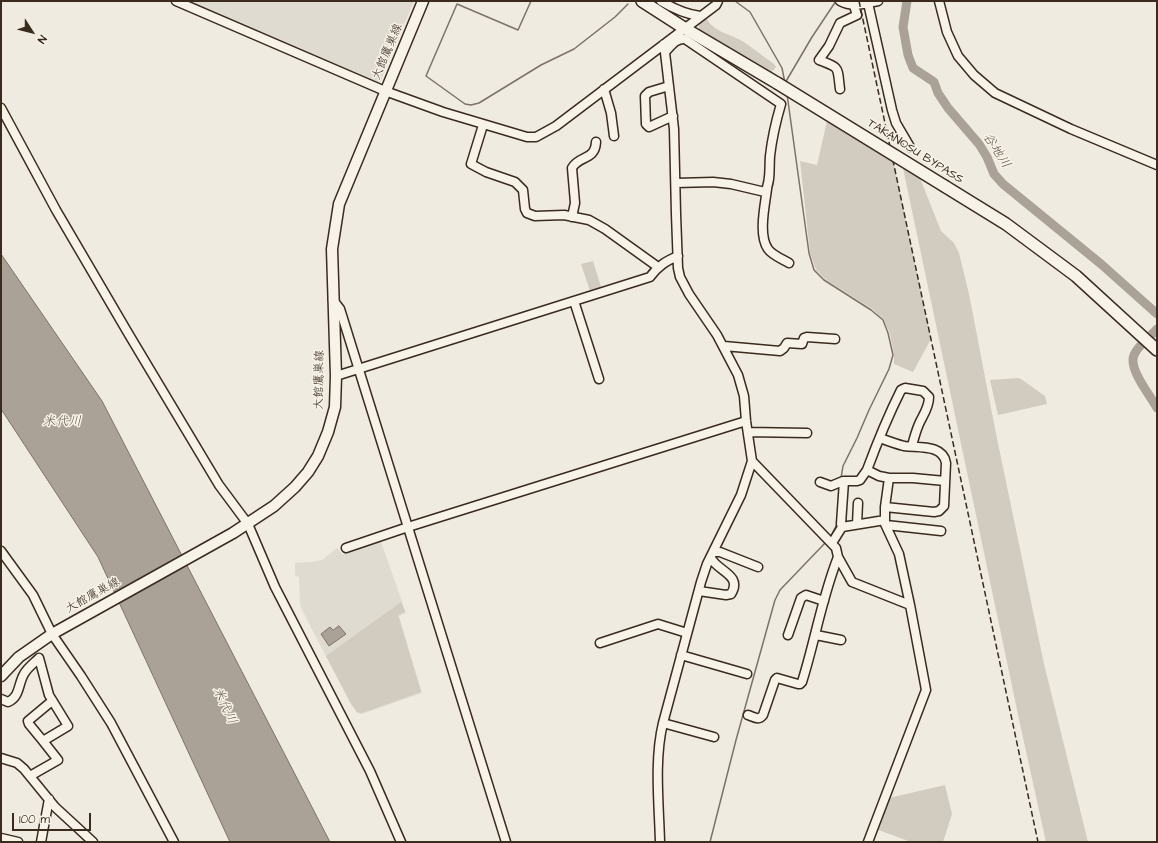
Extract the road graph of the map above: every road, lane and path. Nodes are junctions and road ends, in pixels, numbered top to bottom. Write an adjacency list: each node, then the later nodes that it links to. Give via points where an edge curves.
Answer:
1 (176, 1): 17 (street)
2 (423, 1): 17 (main road, 大館鷹巣線)
3 (642, 1): 12 (highway, TAKANOSU BYPASS)
4 (661, 1): 11 (street, via 673,9)
5 (718, 1): 11 (street)
6 (840, 1): 10 (street)
7 (878, 1): 9 (street)
8 (939, 1): 24 (street, via 947,32 958,56 994,93)
9 (868, 3): 10 (street); 23 (street, via 892,110 896,123)
10 (854, 6): 16 (street, via 857,15 840,22 819,60 835,65 838,69)
11 (700, 16): 12 (street)
12 (684, 28): 13 (street); 35 (highway, TAKANOSU BYPASS, bridge, via 1006,224 1076,276)
13 (664, 48): 14 (street); 15 (street); 26 (street, via 681,38 685,39 781,104 774,126)
14 (669, 86): 19 (street); 19 (street, via 649,92 645,96 646,124 649,127)
15 (604, 89): 20 (street, via 556,126 536,137); 21 (street)
16 (840, 89)
17 (385, 91): 20 (street); 31 (main road, 大館鷹巣線, via 339,204 332,249)
18 (1, 108): 53 (street, via 56,210 128,333 219,485)
19 (673, 116): 25 (street)
20 (483, 125): 27 (street, via 471,164 515,182 523,190 527,213 535,216)
21 (614, 136)
22 (596, 142): 27 (street, via 594,151 572,168 575,202)
23 (910, 147)
24 (1157, 165)
25 (676, 183): 26 (street, via 713,182 765,192); 28 (street)
26 (767, 189): 29 (street, via 763,232 765,245)
27 (572, 217): 30 (street, via 589,220 605,229)
28 (678, 256): 30 (street); 34 (street, via 682,281)
29 (789, 264)
30 (658, 267): 32 (street, via 650,277)
31 (332, 300): 36 (street, via 340,309); 37 (main road, 大館鷹巣線)
32 (574, 301): 36 (street); 38 (street)
33 (835, 339): 34 (street, via 807,336 802,344 787,344 780,351)
34 (724, 346): 39 (street, via 740,382)
35 (1157, 350)
36 (358, 368): 37 (street); 55 (street)
37 (336, 376): 53 (main road, 大館鷹巣線, via 335,407 328,432 315,461 295,487)
38 (599, 379)
39 (746, 421): 40 (street); 55 (street)
40 (748, 432): 41 (street); 44 (street)
41 (807, 433)
42 (880, 438): 43 (street); 43 (street, via 887,416 901,390 913,388 924,391 929,397 929,404 914,435); 45 (street)
43 (912, 446): 47 (street, via 936,450 946,457)
44 (752, 461): 58 (street); 61 (street, via 742,495)
45 (866, 470): 46 (street); 49 (street, via 860,480)
46 (888, 478): 47 (street); 51 (street)
47 (945, 481): 51 (street, via 944,506 939,511)
48 (820, 482): 49 (street, via 831,486)
49 (842, 482): 56 (street)
50 (858, 503): 54 (street)
51 (885, 507): 52 (street)
52 (886, 522): 54 (street); 57 (street); 66 (street, via 898,554)
53 (248, 524): 67 (main road, 大館鷹巣線); 90 (street, via 275,587 370,771)
54 (857, 524): 56 (street)
55 (408, 527): 59 (street); 91 (street)
56 (842, 527): 58 (street)
57 (941, 531)
58 (829, 540): 62 (street, via 836,548)
59 (346, 548)
60 (1, 551): 67 (street)
61 (712, 555): 63 (street, via 720,552); 64 (street); 64 (street, via 716,566 731,577 734,588 731,594 726,595)
62 (838, 557): 65 (street); 66 (street, via 852,582)
63 (758, 567)
64 (699, 591): 68 (street)
65 (824, 601): 69 (street, via 803,596); 70 (street)
66 (910, 605): 93 (street, via 926,690)
67 (57, 632): 75 (main road, 大館鷹巣線, via 19,657); 89 (street, via 111,724)
68 (687, 633): 72 (street, via 658,624); 73 (street)
69 (788, 635)
70 (816, 635): 71 (street); 78 (street, via 802,682 798,684 778,678 761,718)
71 (841, 640)
72 (600, 642)
73 (681, 655): 74 (street); 79 (street)
74 (747, 674)
75 (1, 676)
76 (1, 699): 77 (street, via 8,702 16,696 25,672 39,658)
77 (52, 701): 81 (street, via 28,721); 81 (street, via 68,726)
78 (748, 716)
79 (663, 723): 80 (street); 92 (street, via 658,758)
80 (714, 737)
81 (43, 741): 83 (street, via 58,760)
82 (1, 758): 83 (street, via 18,763)
83 (30, 776): 84 (street)
84 (49, 799): 87 (street); 88 (street)
85 (1, 838): 86 (street)
86 (18, 842)
87 (42, 842)
88 (93, 842)
89 (174, 842)
90 (401, 842)
91 (506, 842)
92 (660, 842)
93 (868, 842)

